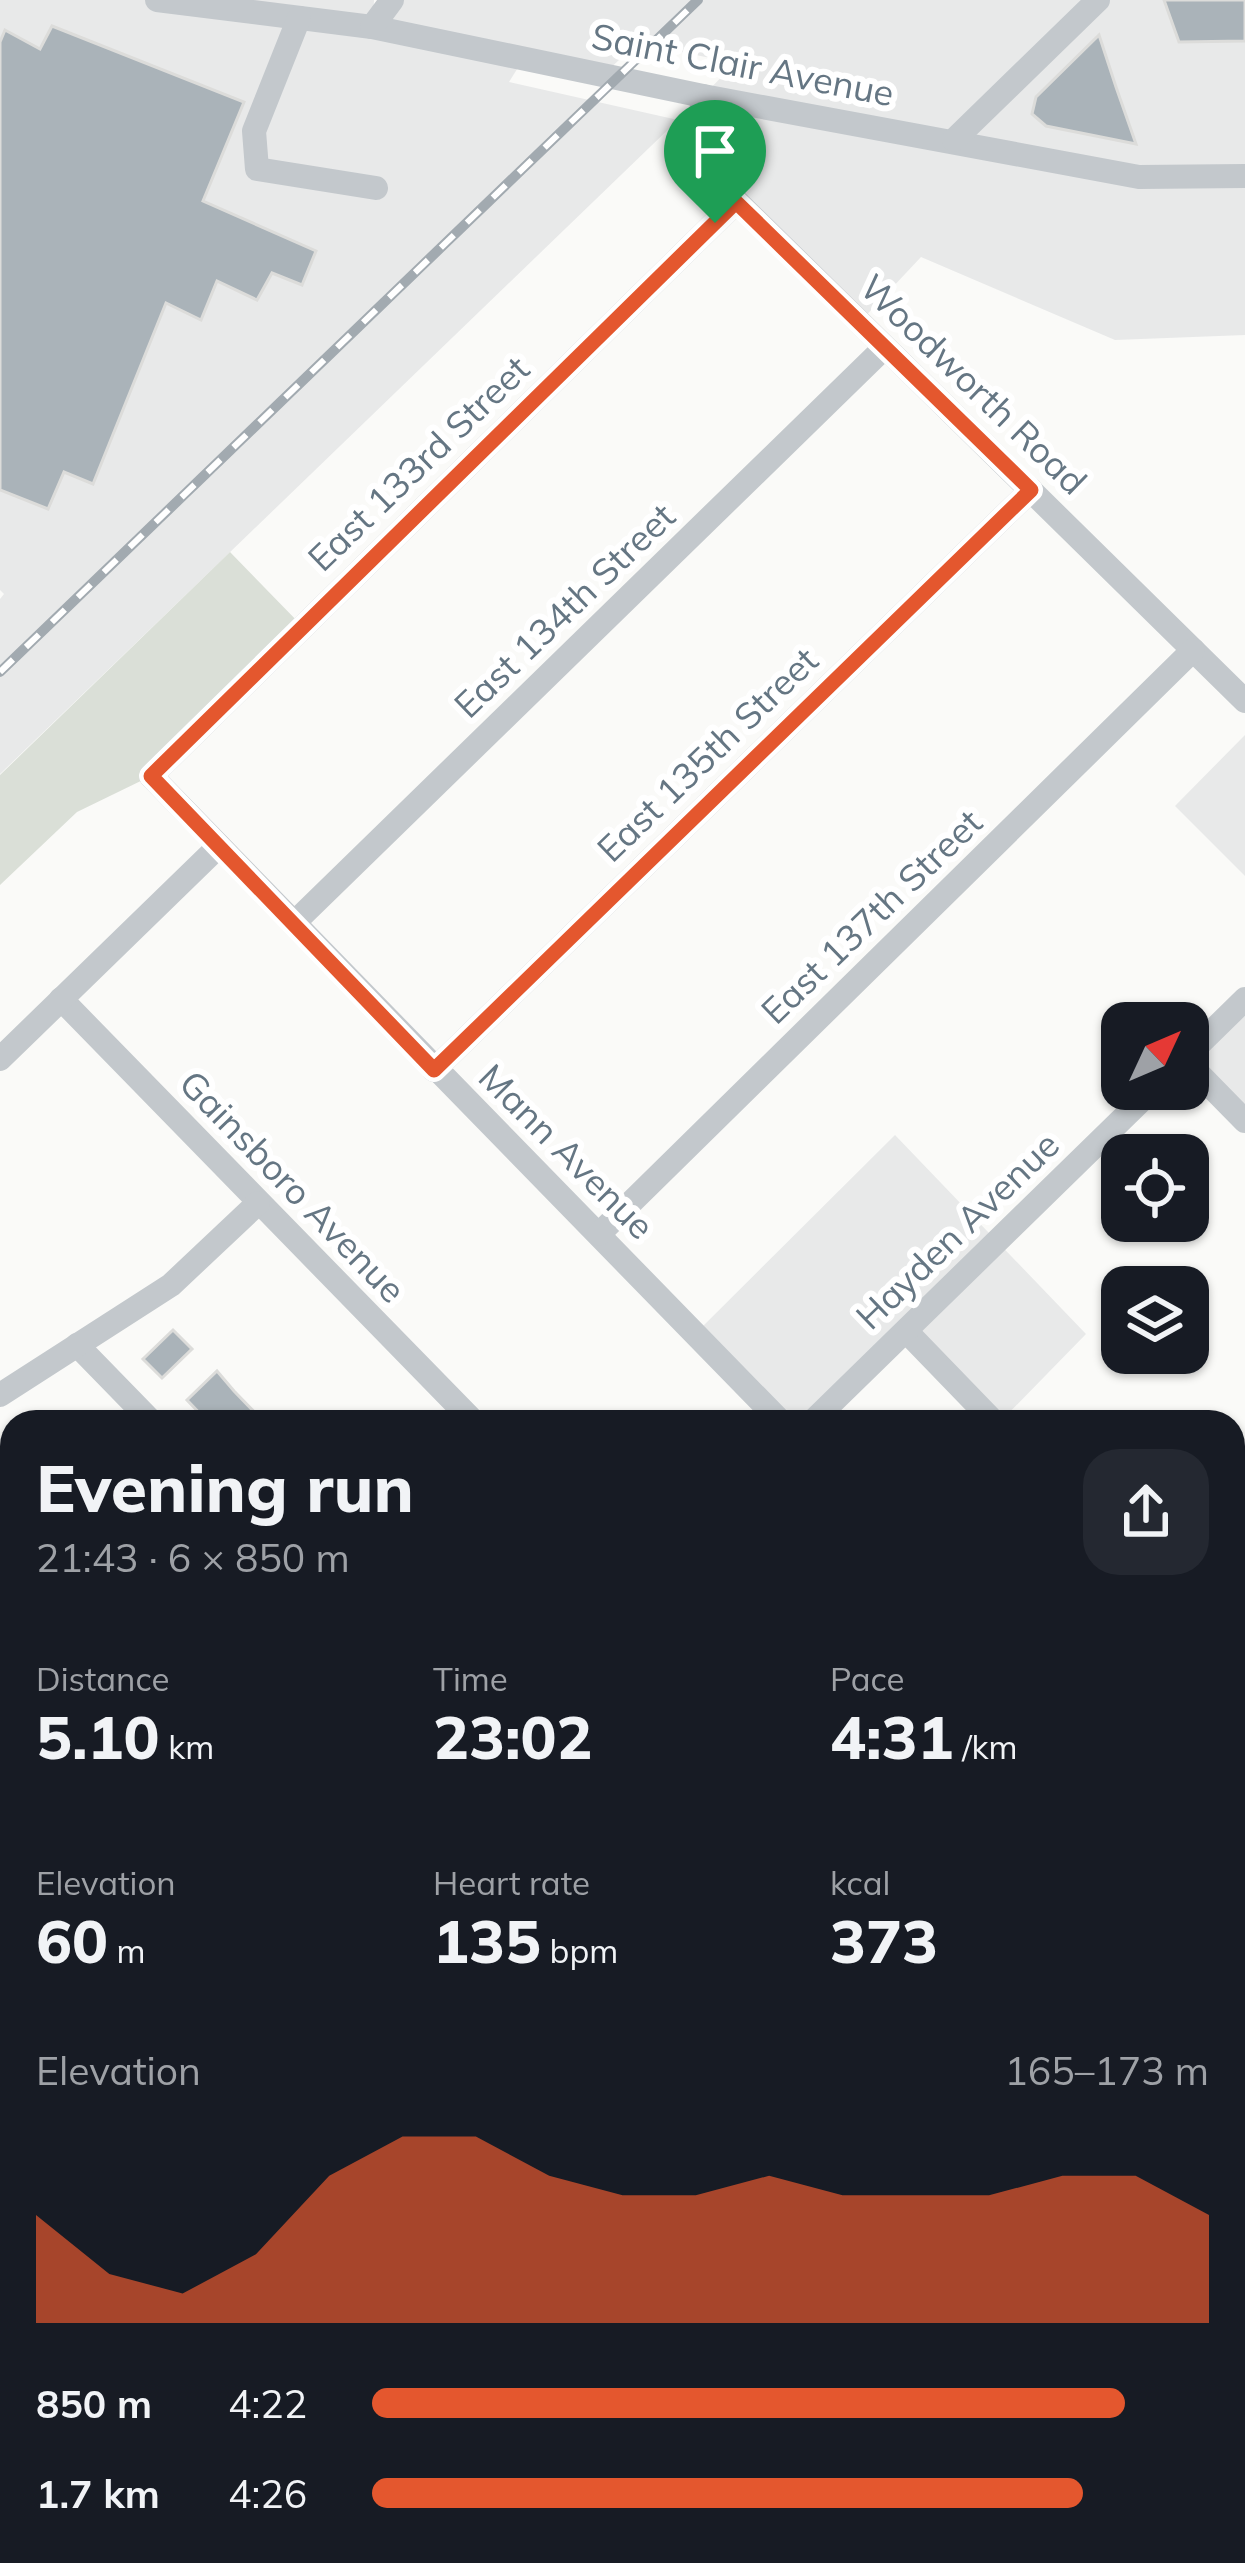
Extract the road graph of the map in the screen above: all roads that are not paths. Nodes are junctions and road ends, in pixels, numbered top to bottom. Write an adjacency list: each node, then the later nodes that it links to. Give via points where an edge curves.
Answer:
1 (157, 0): 5 (street, Saint Clair Avenue)
2 (374, 0): 6 (street)
3 (392, 0): 6 (street)
4 (1098, 0): 8 (street)
5 (299, 18): 6 (street, Saint Clair Avenue); 10 (street, via 254,131 257,169)
6 (372, 27): 7 (street, Saint Clair Avenue)
7 (703, 96): 8 (street, Saint Clair Avenue); 11 (street, Woodworth Road, via 699,123 709,170)
8 (954, 140): 9 (street, Saint Clair Avenue, via 1138,177)
9 (1245, 176)
10 (376, 188)
11 (736, 202): 12 (street, Woodworth Road); 16 (street, East 133rd Street)
12 (884, 347): 13 (street, Woodworth Road); 18 (street, East 134th Street)
13 (1031, 490): 14 (street, Woodworth Road); 25 (street, East 135th Street)
14 (1193, 650): 15 (street, Woodworth Road); 30 (street, East 137th Street)
15 (1245, 701)
16 (151, 776): 17 (street, Mann Avenue)
17 (219, 846): 18 (street, Mann Avenue); 19 (street)
18 (294, 923): 25 (street, Mann Avenue)
19 (61, 999): 24 (street); 29 (street, Gainsboro Avenue)
20 (1245, 999): 21 (street)
21 (1226, 1018): 22 (street); 23 (street)
22 (1209, 1036)
23 (1245, 1037)
24 (0, 1059)
25 (434, 1070): 30 (street, Mann Avenue)
26 (1209, 1081): 28 (street)
27 (1132, 1110): 31 (street, Hayden Avenue)
28 (1245, 1120)
29 (258, 1203): 32 (street, via 171,1285); 35 (street, Gainsboro Avenue)
30 (599, 1234): 36 (street, Mann Avenue)
31 (906, 1331): 37 (street, Hayden Avenue); 38 (street)
32 (77, 1345): 33 (street); 34 (street)
33 (0, 1395)
34 (140, 1410)
35 (462, 1410)
36 (770, 1410)
37 (824, 1410)
38 (982, 1410)

